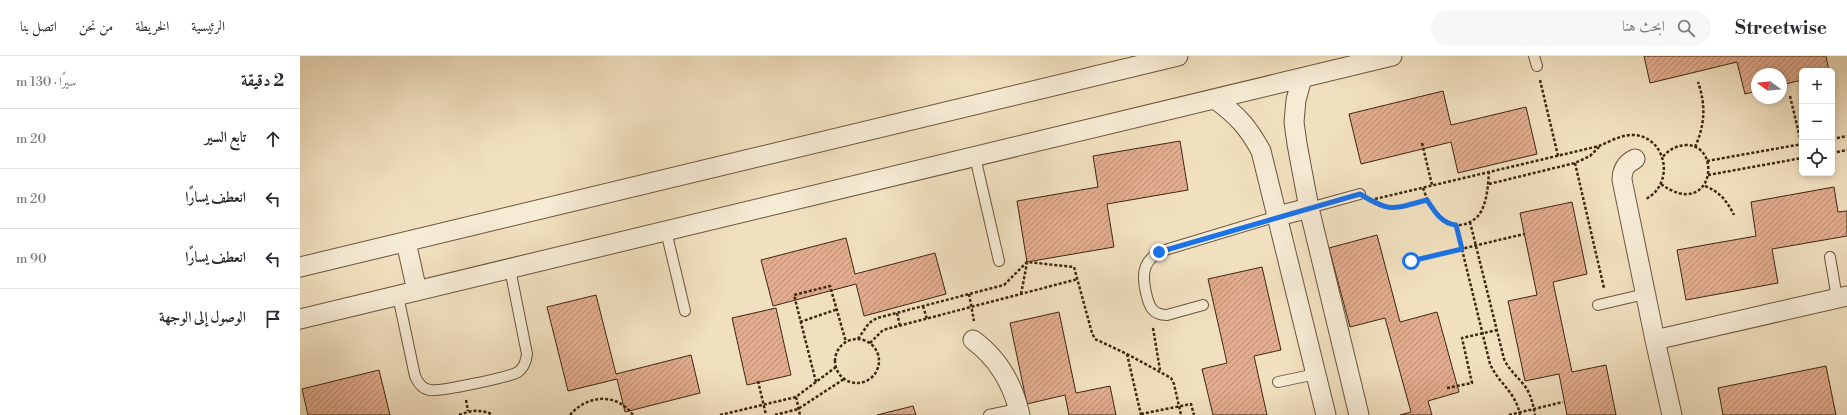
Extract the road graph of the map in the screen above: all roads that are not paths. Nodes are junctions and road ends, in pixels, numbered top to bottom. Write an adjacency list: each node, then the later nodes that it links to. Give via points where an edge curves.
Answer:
1 (1178, 56): 13 (street)
2 (1392, 56): 5 (street)
3 (1534, 56): 4 (lane)
4 (1537, 66)
5 (1302, 78): 6 (street); 10 (street, via 1294,122)
6 (1215, 99): 7 (street); 11 (street, via 1234,113 1250,130 1261,151)
7 (975, 157): 12 (street); 15 (lane)
8 (1634, 159): 19 (street, via 1622,172 1622,180)
9 (1360, 194): 10 (lane)
10 (1309, 208): 11 (street); 33 (street)
11 (1278, 216): 23 (lane, via 1159,252 1149,261 1143,274 1149,306 1156,313 1161,315); 28 (street)
12 (666, 231): 17 (street); 24 (lane)
13 (406, 242): 16 (street); 18 (street)
14 (1830, 257): 21 (lane)
15 (999, 260)
16 (300, 267)
17 (510, 269): 18 (street); 20 (lane, via 527,354 524,367 513,375 436,390 423,387 415,376)
18 (417, 291): 20 (street)
19 (1645, 294): 22 (lane); 27 (street)
20 (398, 296): 25 (street)
21 (1842, 297): 27 (street)
22 (1602, 304)
23 (1203, 305)
24 (685, 311)
25 (300, 319)
26 (973, 340): 30 (street, via 991,354 1002,370 1012,389)
27 (1655, 340): 34 (street)
28 (1316, 374): 29 (lane); 32 (street)
29 (1278, 382)
30 (1019, 412): 31 (lane)
31 (990, 415)
32 (1326, 415)
33 (1359, 415)
34 (1672, 415)

